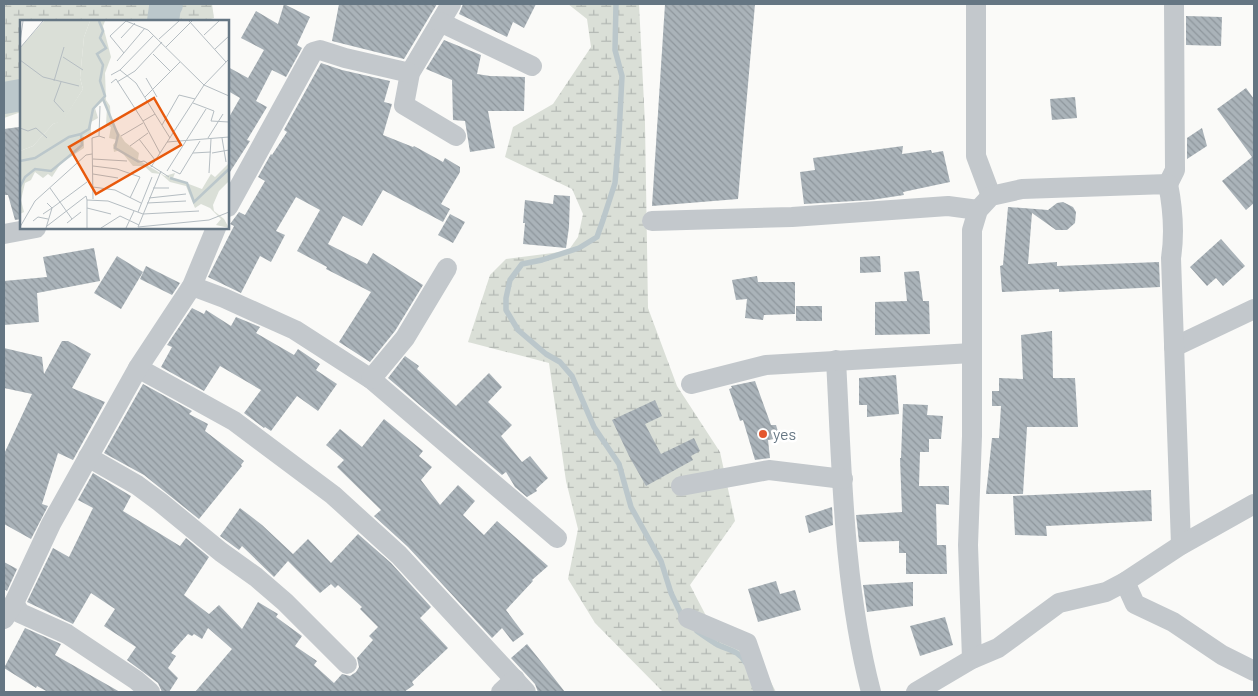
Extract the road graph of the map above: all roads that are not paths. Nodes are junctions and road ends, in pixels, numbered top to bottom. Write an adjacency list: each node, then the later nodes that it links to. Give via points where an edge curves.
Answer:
1 (451, 4): 4 (street)
2 (976, 4): 9 (street, via 976,156)
3 (1174, 4): 8 (street, via 1175,170)
4 (440, 22): 5 (street); 6 (street)
5 (532, 66)
6 (410, 73): 7 (street, via 404,105); 10 (street, via 320,50 313,52)
7 (456, 136)
8 (1168, 184): 9 (street, via 1022,190); 18 (street, via 1174,238 1171,258)
9 (985, 203): 11 (street, via 792,217); 19 (street, via 972,230)
10 (229, 205)
11 (652, 221)
12 (31, 229): 14 (street)
13 (214, 229): 16 (street)
14 (4, 234)
15 (447, 268): 22 (street, via 405,338)
16 (192, 286): 21 (street); 22 (street, via 295,330)
17 (1254, 309): 18 (street)
18 (1174, 347): 29 (street)
19 (972, 353): 20 (street); 33 (street, via 968,545)
20 (836, 360): 23 (street, via 766,365); 25 (street)
21 (138, 368): 24 (street); 36 (street, via 234,421 333,496 399,555)
22 (371, 379): 28 (street)
23 (690, 384)
24 (88, 457): 31 (street); 34 (street, via 160,502 256,577)
25 (843, 480): 26 (street, via 769,470); 39 (street, via 847,553 860,653)
26 (681, 486)
27 (1254, 504): 29 (street)
28 (556, 538)
29 (1181, 545): 30 (street)
30 (1125, 582): 33 (street, via 1106,592 1059,603 998,648); 35 (street, via 1135,604 1173,622 1222,655)
31 (9, 611): 37 (street, via 67,634)
32 (688, 618): 38 (street, via 747,643)
33 (972, 659): 40 (street)
34 (347, 664)
35 (1254, 671)
36 (514, 688)
37 (150, 692)
38 (764, 692)
39 (871, 692)
40 (916, 692)

